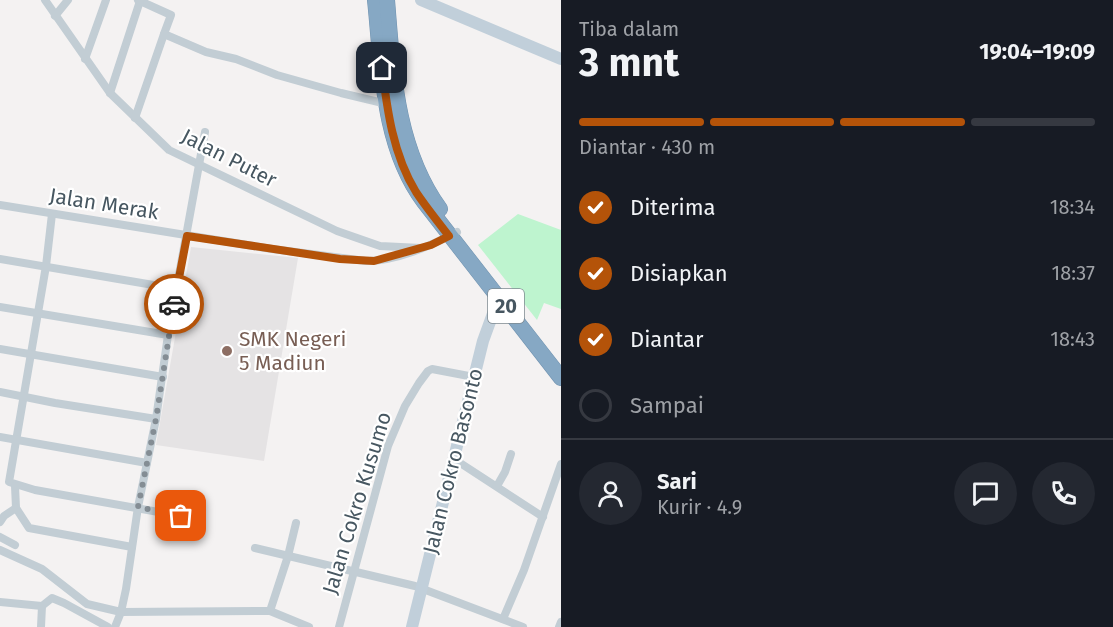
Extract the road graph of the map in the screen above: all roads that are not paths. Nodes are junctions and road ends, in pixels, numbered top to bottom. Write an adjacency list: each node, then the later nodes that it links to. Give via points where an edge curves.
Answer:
1 (45, 0): 8 (street, Jalan Puter)
2 (68, 0): 8 (street)
3 (106, 0): 10 (street)
4 (139, 0): 9 (street, via 171,15); 12 (street)
5 (375, 0): 13 (highway, 20)
6 (387, 0): 19 (highway, 20, via 400,119 416,166)
7 (421, 0): 11 (street)
8 (55, 16): 10 (street, Jalan Puter)
9 (164, 34): 13 (street, via 276,75); 14 (street)
10 (85, 59): 12 (street, Jalan Puter)
11 (561, 59)
12 (110, 93): 14 (street, Jalan Puter)
13 (387, 104): 19 (highway, 20, via 397,151 415,191)
14 (135, 118): 16 (street, Jalan Puter, via 169,150)
15 (205, 132): 16 (street)
16 (199, 164): 20 (street); 21 (street, Jalan Puter, via 338,231 380,246)
17 (0, 205): 18 (street, Jalan Merak)
18 (52, 214): 20 (street, Jalan Merak); 23 (street)
19 (453, 234): 21 (street, Jalan Merak); 25 (highway, 20); 31 (highway, 20)
20 (187, 236): 21 (street, Jalan Merak, via 366,261); 24 (street)
21 (421, 248)
22 (0, 259): 23 (street)
23 (46, 266): 24 (street); 27 (street)
24 (177, 289): 28 (street)
25 (499, 297): 33 (street, Jalan Cokro Basonto); 34 (highway, 20)
26 (0, 307): 27 (street)
27 (37, 313): 28 (street); 30 (street)
28 (168, 335): 32 (street)
29 (0, 350): 30 (street)
30 (29, 356): 32 (street); 36 (street)
31 (561, 361)
32 (163, 377): 37 (street)
33 (474, 377): 41 (street, Jalan Cokro Basonto); 58 (street, Jalan Cokro Kusumo, via 432,369 414,391 388,446)
34 (561, 378)
35 (0, 392): 36 (street)
36 (23, 397): 37 (street); 39 (street)
37 (156, 419): 42 (street)
38 (0, 437): 39 (street)
39 (16, 440): 42 (street); 44 (street)
40 (511, 454): 45 (street)
41 (454, 459): 45 (street); 59 (street, Jalan Cokro Basonto)
42 (147, 463): 46 (street)
43 (561, 464): 49 (street)
44 (12, 484): 46 (street); 47 (street)
45 (497, 486): 49 (street)
46 (138, 507): 48 (street); 54 (street)
47 (16, 508): 50 (street); 54 (street, via 32,529)
48 (181, 516)
49 (543, 517): 64 (street)
50 (0, 522)
51 (296, 523): 57 (street)
52 (0, 537): 53 (street)
53 (15, 545)
54 (132, 547): 63 (street)
55 (255, 548): 57 (street)
56 (0, 550): 63 (street, via 42,569 87,604)
57 (288, 556): 58 (street); 62 (street)
58 (355, 572): 59 (street); 70 (street, Jalan Cokro Kusumo)
59 (422, 588): 64 (street); 71 (street, Jalan Cokro Basonto)
60 (0, 602): 61 (street)
61 (42, 606): 66 (street); 67 (street, via 57,599)
62 (270, 611): 63 (street); 69 (street)
63 (121, 612): 68 (street)
64 (503, 620): 72 (street)
65 (561, 622): 73 (street)
66 (41, 627)
67 (108, 627)
68 (115, 627)
69 (309, 627)
70 (339, 627)
71 (412, 627)
72 (523, 627)
73 (559, 627)

